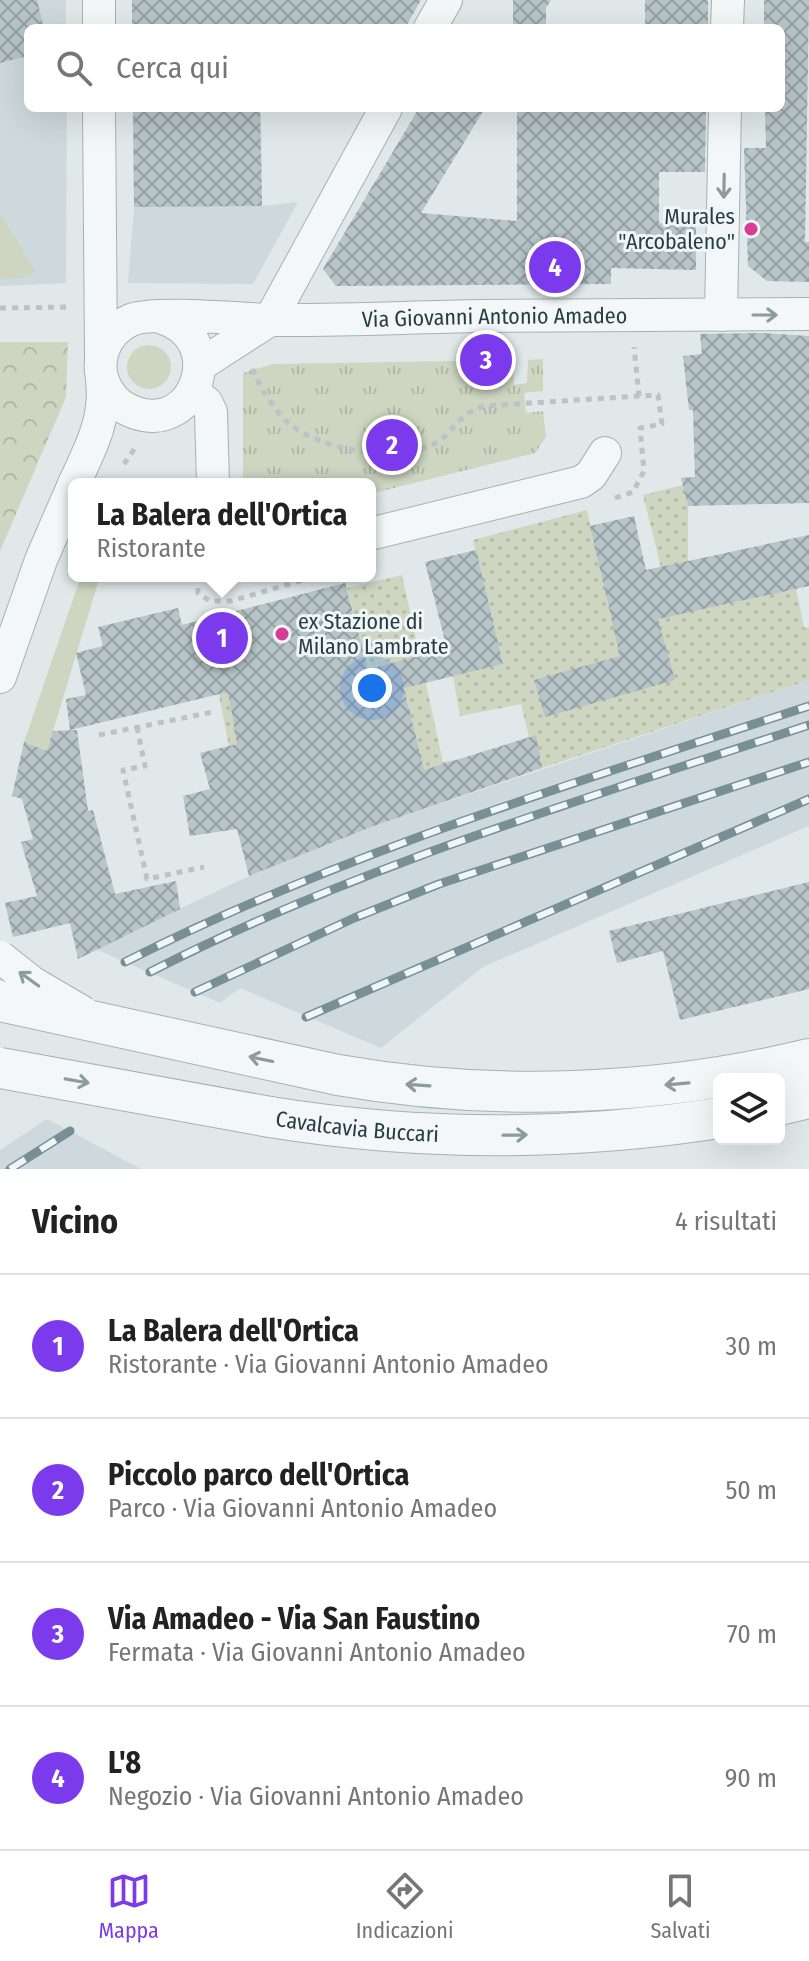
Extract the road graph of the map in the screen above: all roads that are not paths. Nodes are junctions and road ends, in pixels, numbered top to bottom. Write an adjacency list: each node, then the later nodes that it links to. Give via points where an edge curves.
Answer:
1 (99, 0): 4 (street)
2 (446, 0): 5 (street)
3 (728, 0): 6 (street)
4 (99, 24)
5 (432, 24)
6 (727, 24)
7 (99, 112): 10 (street)
8 (384, 112): 14 (street)
9 (725, 112): 12 (street, one-way to 12)
10 (114, 314): 13 (street, Via Giovanni Antonio Amadeo); 15 (street)
11 (809, 314): 12 (street, Via Giovanni Antonio Amadeo, one-way to 11)
12 (721, 315): 14 (street, Via Giovanni Antonio Amadeo)
13 (163, 318): 14 (street, Via Giovanni Antonio Amadeo); 16 (street, via 185,331 194,344)
14 (270, 320): 16 (street)
15 (102, 368): 17 (street, via 118,403); 18 (street, via 103,411)
16 (196, 378): 17 (street, via 170,411); 21 (street, via 211,412)
17 (141, 415): 18 (street, via 125,419)
18 (94, 441): 20 (street)
19 (605, 453): 23 (street, via 581,482)
20 (77, 478)
21 (213, 478)
22 (68, 498): 24 (street)
23 (376, 533)
24 (0, 677)
25 (0, 957): 27 (street, Cavalcavia Buccari, one-way to 25, bridge, via 33,983)
26 (0, 1001): 27 (street, Cavalcavia Buccari, bridge)
27 (109, 1026): 28 (street, Cavalcavia Buccari, one-way to 27, bridge, via 699,1082 573,1090 424,1085 338,1075)
28 (809, 1059)
29 (0, 1068): 32 (street, Cavalcavia Buccari, one-way to 32, bridge, via 340,1128 482,1135 606,1131)
30 (809, 1098): 31 (street)
31 (785, 1104)
32 (713, 1119)

